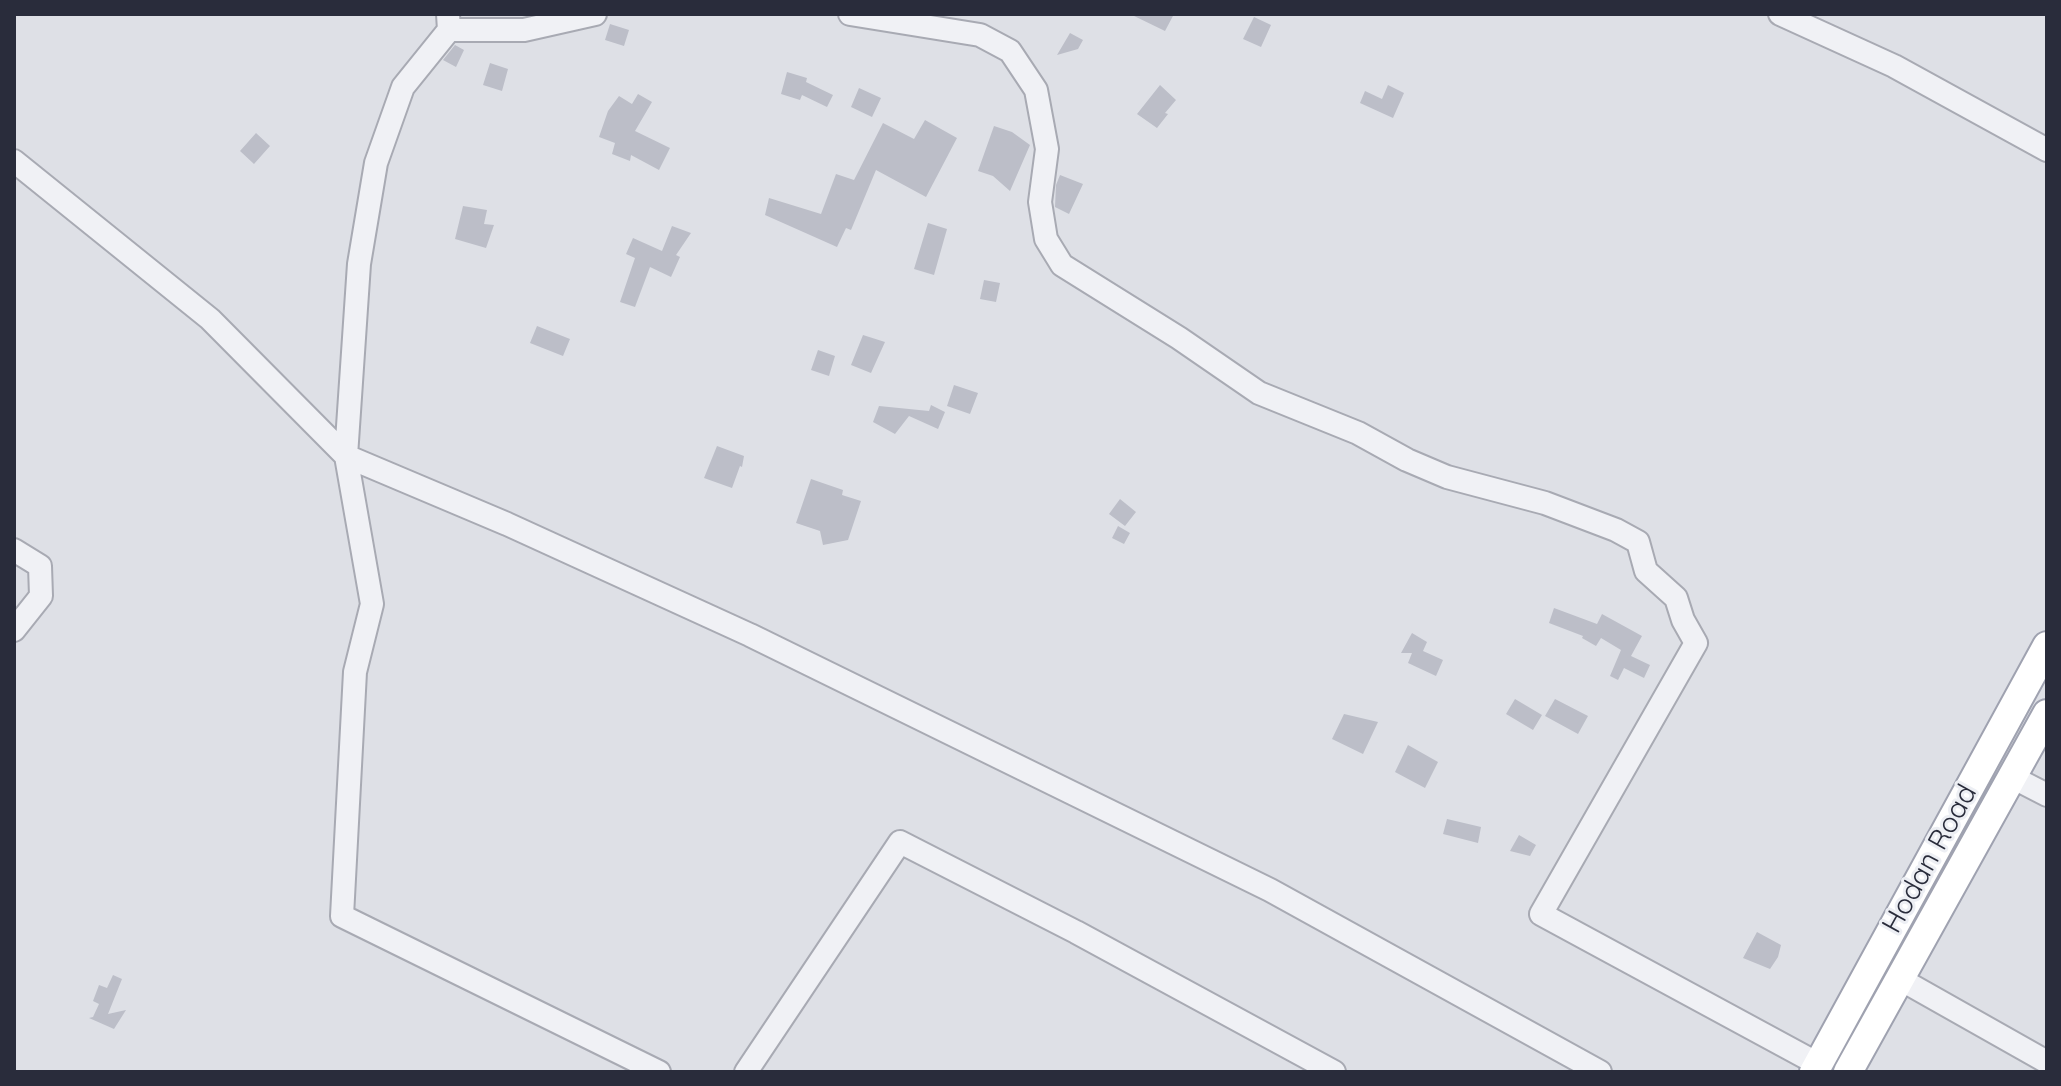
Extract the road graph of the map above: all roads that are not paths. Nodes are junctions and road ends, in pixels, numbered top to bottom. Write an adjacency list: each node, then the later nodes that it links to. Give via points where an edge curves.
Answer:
1 (595, 14): 4 (street, via 524,30)
2 (1780, 14): 5 (street, via 1894,66)
3 (866, 15): 16 (street, via 980,35 1010,51 1036,90 1047,149 1040,202 1046,239 1062,265 1259,393 1447,477 1545,503 1638,542 1646,571 1676,598 1696,643 1541,914)
4 (449, 22): 7 (street, via 403,87 376,163 359,264)
5 (2047, 150)
6 (14, 161): 7 (street, via 210,319)
7 (346, 456): 18 (street, via 372,604 355,672 342,916); 21 (street, via 750,635 1242,876)
8 (14, 550): 9 (street, via 40,566 41,596)
9 (14, 630)
10 (2047, 646): 16 (main road, Hodan Road)
11 (2047, 714): 12 (main road, Hodan Road)
12 (2012, 777): 13 (street); 14 (main road, Hodan Road)
13 (2047, 795)
14 (1900, 979): 15 (street); 17 (main road, Hodan Road)
15 (2047, 1062)
16 (1816, 1068)
17 (1851, 1071)
18 (659, 1072)
19 (746, 1072): 20 (street, via 900,842)
20 (1334, 1072)
21 (1600, 1072)

